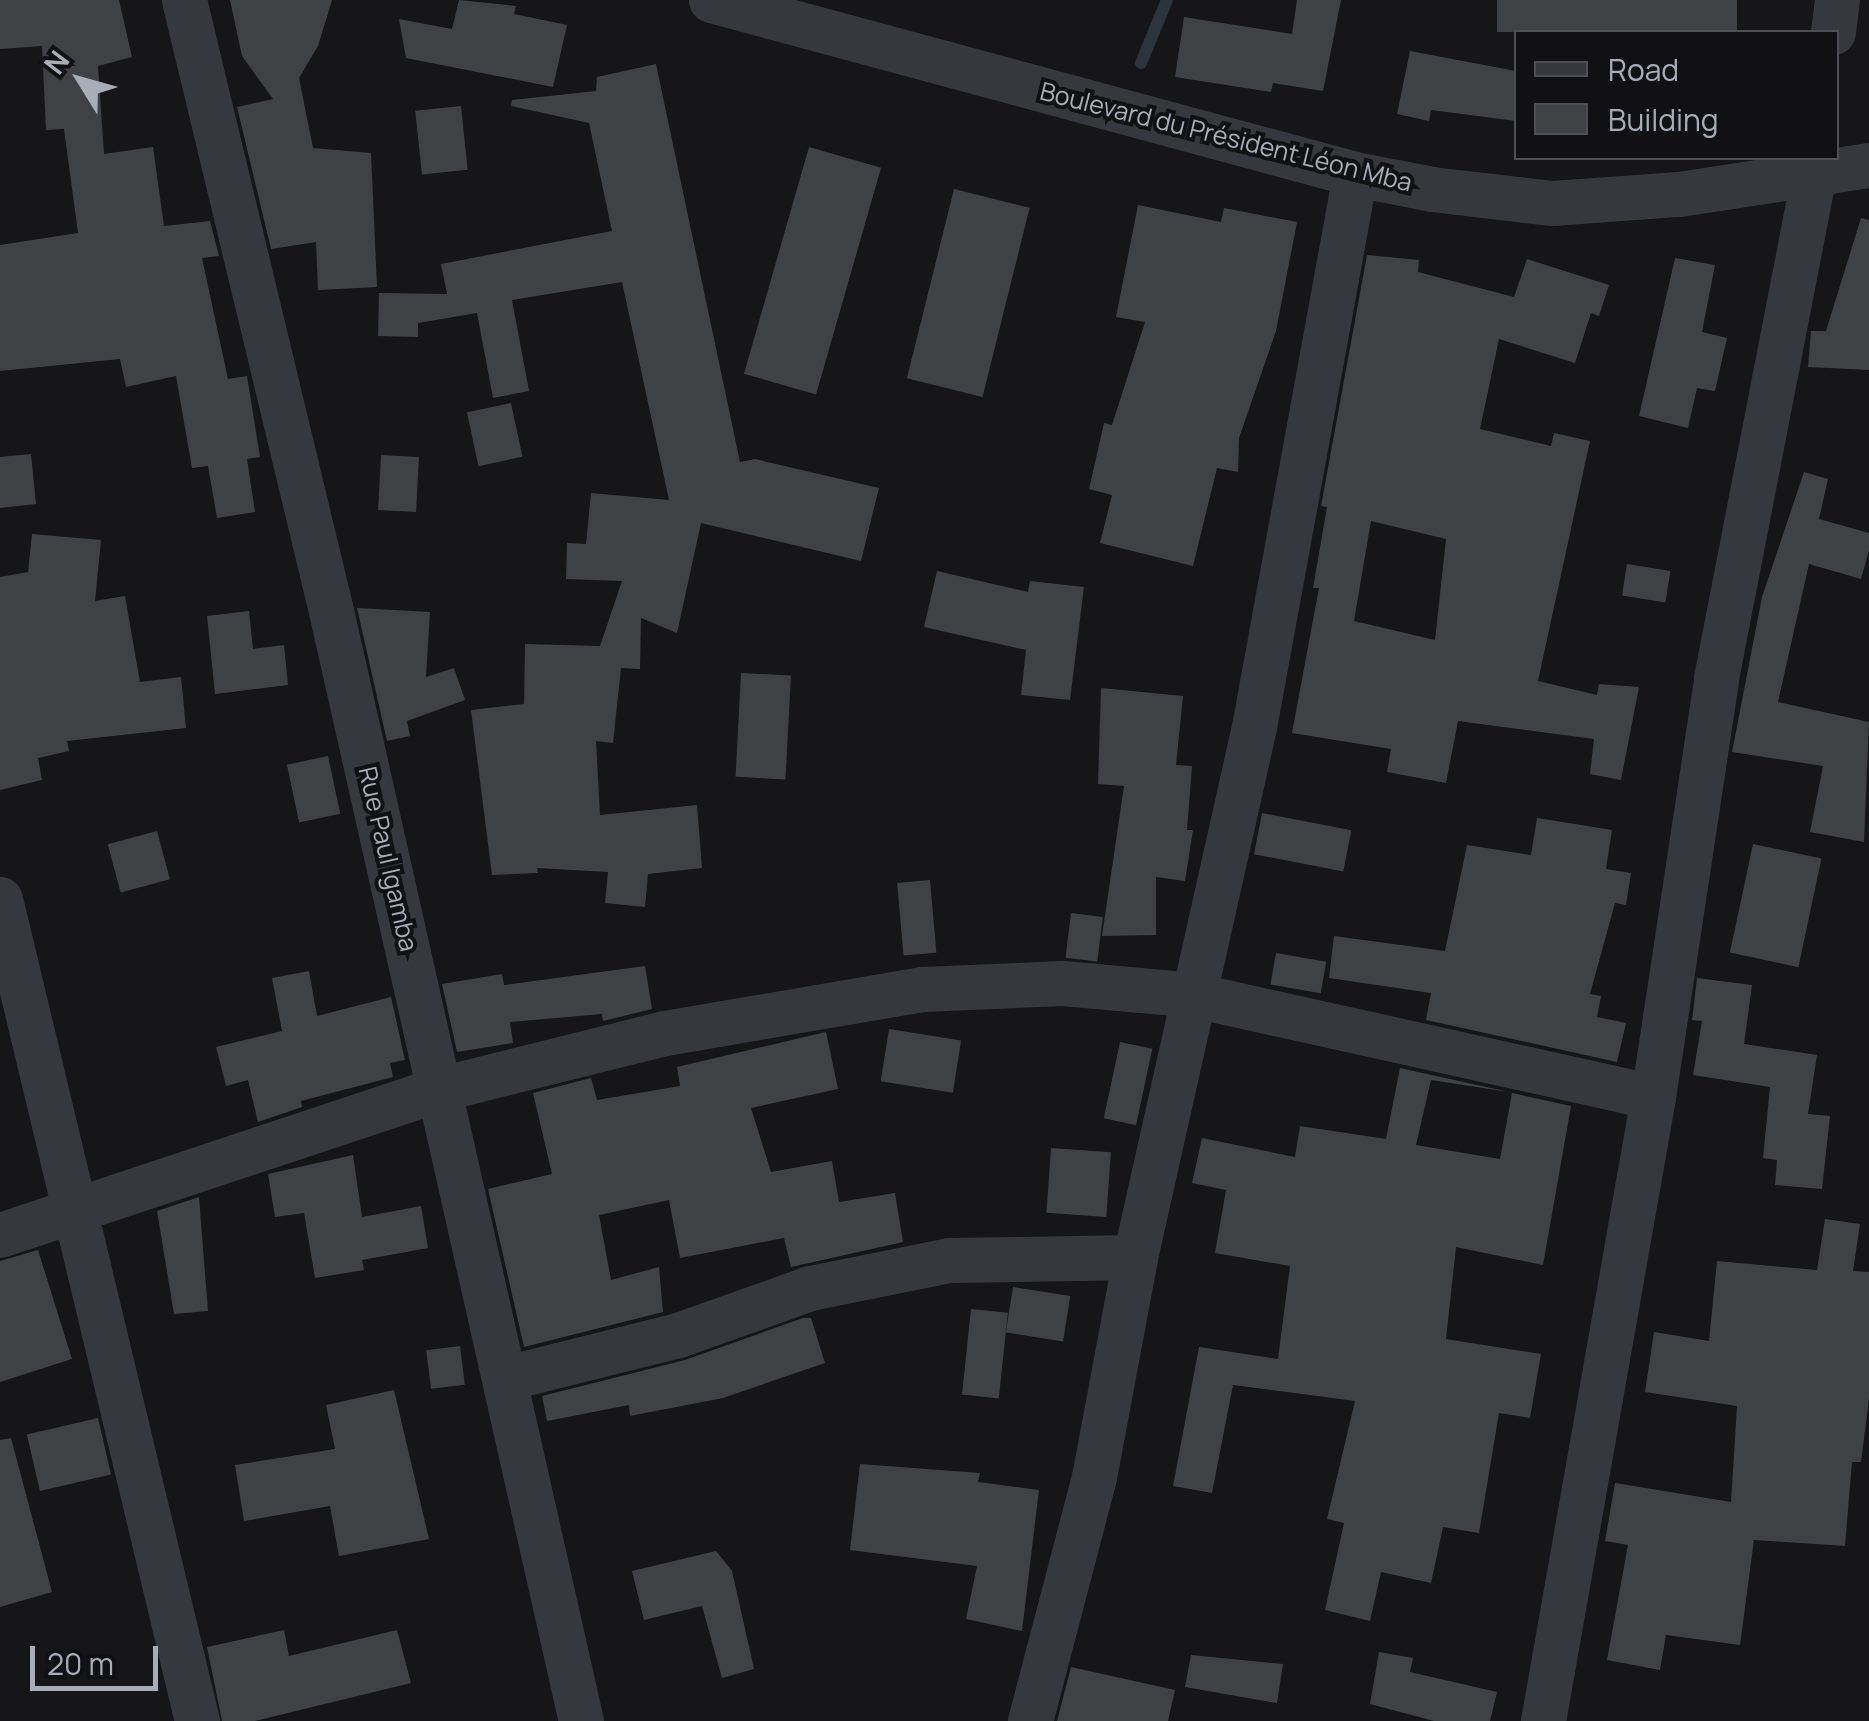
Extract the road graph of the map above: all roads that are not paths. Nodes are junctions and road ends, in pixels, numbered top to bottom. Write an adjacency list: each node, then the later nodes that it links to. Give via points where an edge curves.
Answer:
1 (184, 0): 10 (street, Rue Paul Igamba)
2 (711, 0): 7 (street, Boulevard du Président Léon Mba)
3 (1837, 0): 4 (street)
4 (1833, 30)
5 (1869, 165): 6 (street, Boulevard du Président Léon Mba)
6 (1815, 166): 7 (street, Boulevard du Président Léon Mba, via 1552,204); 11 (street, via 1716,678)
7 (1355, 174): 9 (street, via 1254,728)
8 (0, 899): 12 (street)
9 (1194, 995): 10 (street, via 1063,982 922,989 665,1033); 11 (street); 14 (street)
10 (440, 1089): 12 (street); 15 (street, Rue Paul Igamba)
11 (1652, 1097): 19 (street)
12 (75, 1214): 13 (street); 16 (street)
13 (0, 1235)
14 (1135, 1257): 15 (street, via 949,1260 810,1288 678,1336); 18 (street, via 1094,1477)
15 (506, 1378): 17 (street, Rue Paul Igamba)
16 (197, 1721)
17 (581, 1721)
18 (1030, 1721)
19 (1543, 1721)

